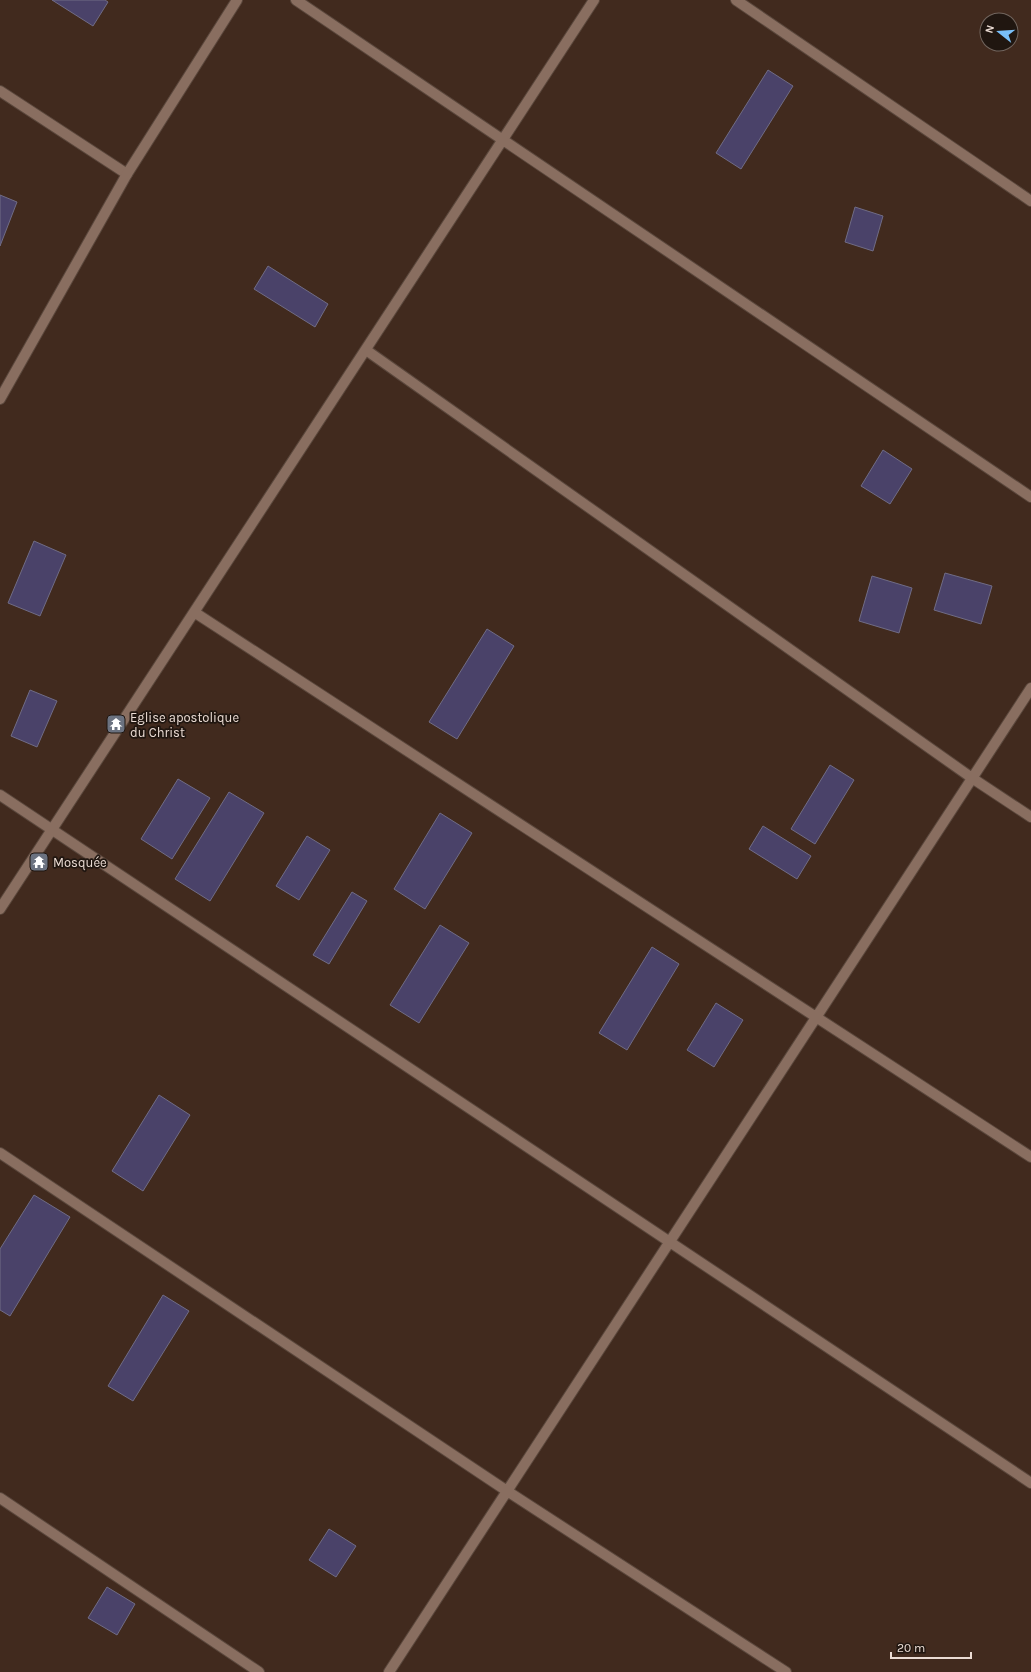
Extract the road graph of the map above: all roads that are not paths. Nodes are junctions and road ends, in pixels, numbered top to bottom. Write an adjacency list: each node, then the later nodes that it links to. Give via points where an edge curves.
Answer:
1 (237, 0): 7 (street)
2 (296, 0): 6 (street)
3 (594, 0): 6 (street)
4 (736, 0): 8 (street)
5 (0, 91): 7 (street)
6 (503, 140): 9 (street); 11 (street)
7 (127, 174): 10 (street)
8 (1031, 200)
9 (366, 350): 12 (street); 14 (street)
10 (0, 399)
11 (1031, 497)
12 (194, 612): 17 (street); 19 (street)
13 (1031, 688): 14 (street)
14 (972, 778): 16 (street); 19 (street)
15 (0, 795): 17 (street)
16 (1031, 816)
17 (51, 830): 18 (street); 22 (street)
18 (0, 909)
19 (817, 1017): 21 (street); 22 (street)
20 (0, 1153): 24 (street)
21 (1031, 1157)
22 (670, 1242): 23 (street); 24 (street)
23 (1031, 1483)
24 (507, 1492): 27 (street); 28 (street)
25 (0, 1498): 26 (street)
26 (259, 1672)
27 (389, 1672)
28 (786, 1672)

